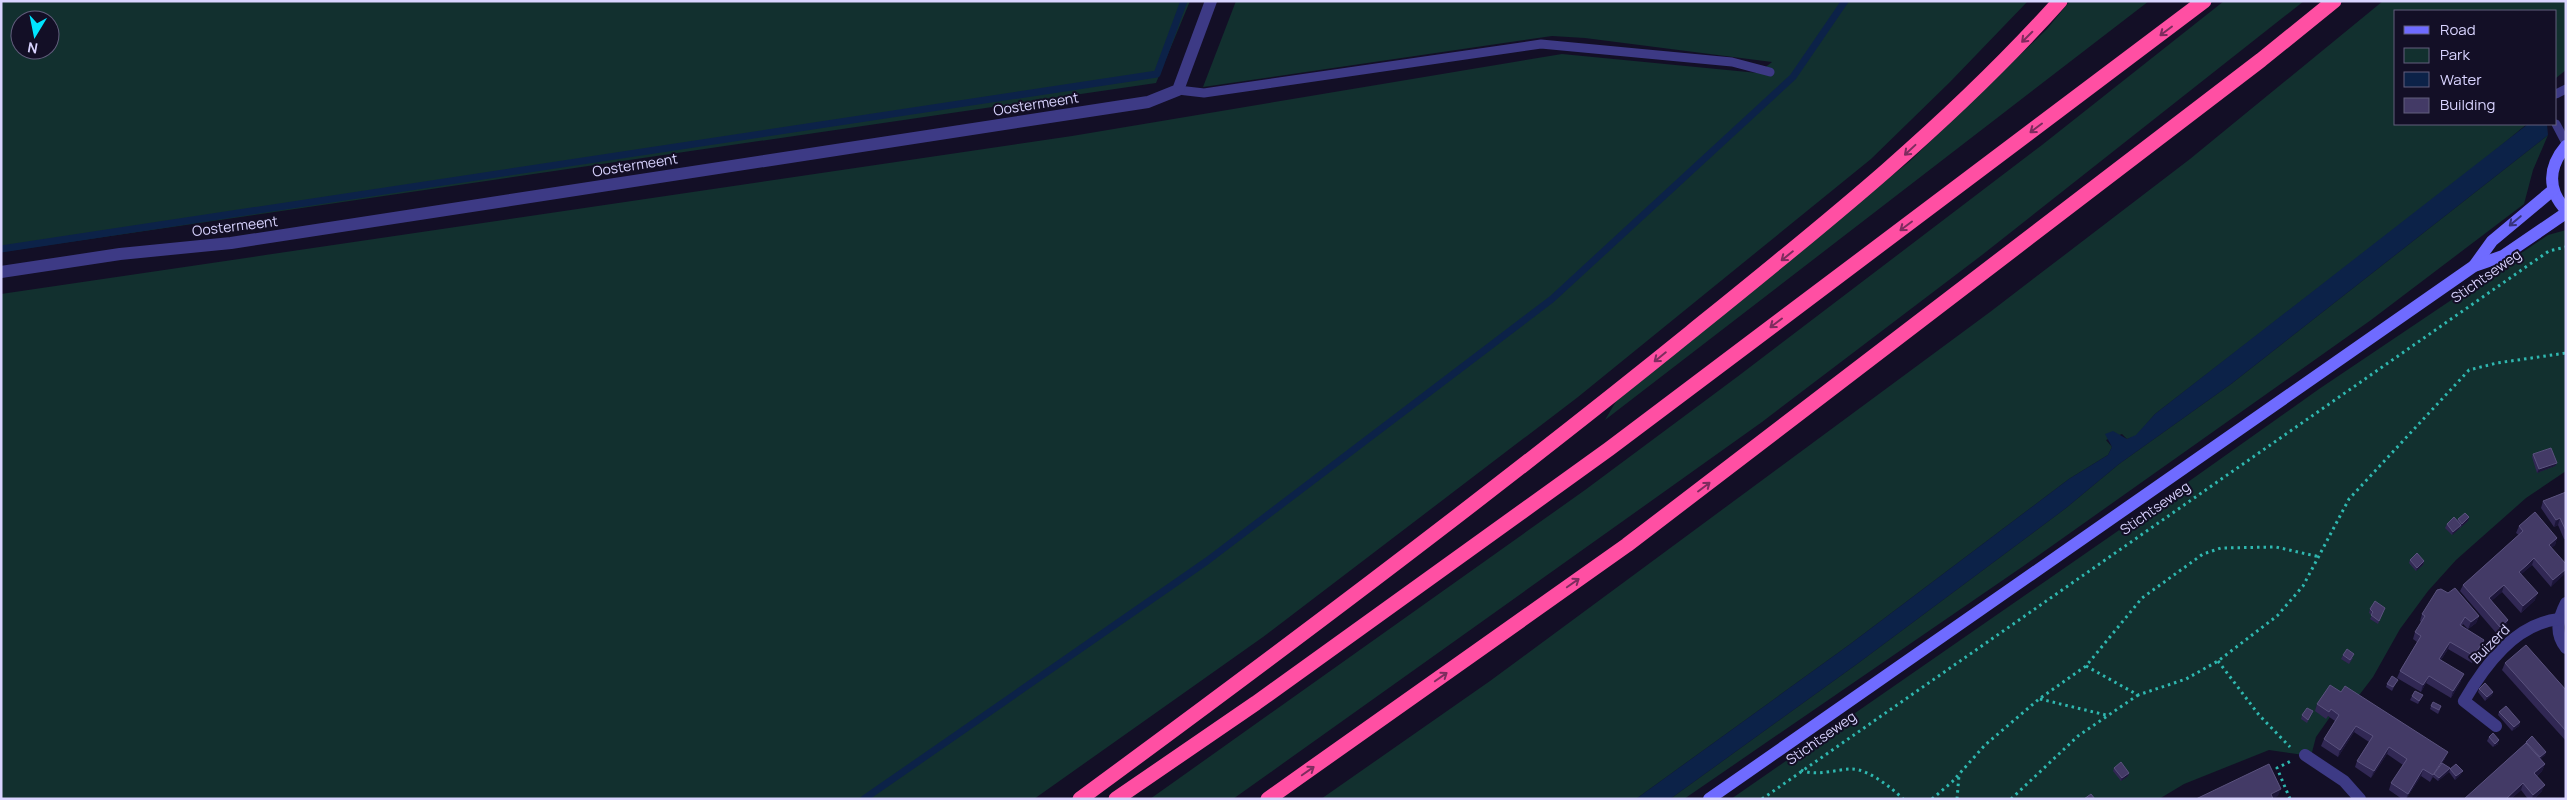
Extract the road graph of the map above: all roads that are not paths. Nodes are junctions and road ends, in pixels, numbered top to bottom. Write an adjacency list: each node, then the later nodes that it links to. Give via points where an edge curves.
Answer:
1 (1211, 1): 6 (street)
2 (2060, 1): 19 (highway, one-way to 19, via 1956,108 1816,232 1562,436 1276,655)
3 (2204, 1): 20 (highway, one-way to 20, via 1609,448 1256,703)
4 (2334, 1): 21 (highway, one-way to 4, via 1627,545)
5 (1770, 72): 6 (lane, via 1732,62 1541,44 1204,93)
6 (1178, 90): 13 (street, Oostermeent, via 1148,102 231,243 120,254)
7 (2557, 125): 8 (lane)
8 (2566, 142)
9 (2566, 146): 10 (street, via 2556,158 2551,174)
10 (2552, 190): 11 (street); 12 (street, Stichtseweg, one-way to 12, via 2492,241)
11 (2566, 211): 12 (street, Stichtseweg, via 2503,256)
12 (2474, 266): 22 (street, Stichtseweg)
13 (1, 272)
14 (2566, 603): 15 (street)
15 (2559, 619): 16 (street, via 2558,633); 17 (street, Buizerd, via 2524,631 2486,665 2464,701)
16 (2566, 648)
17 (2496, 726)
18 (2299, 755): 23 (street, via 2344,781)
19 (1080, 799)
20 (1116, 799)
21 (1268, 799)
22 (1708, 799)
23 (2360, 799)

